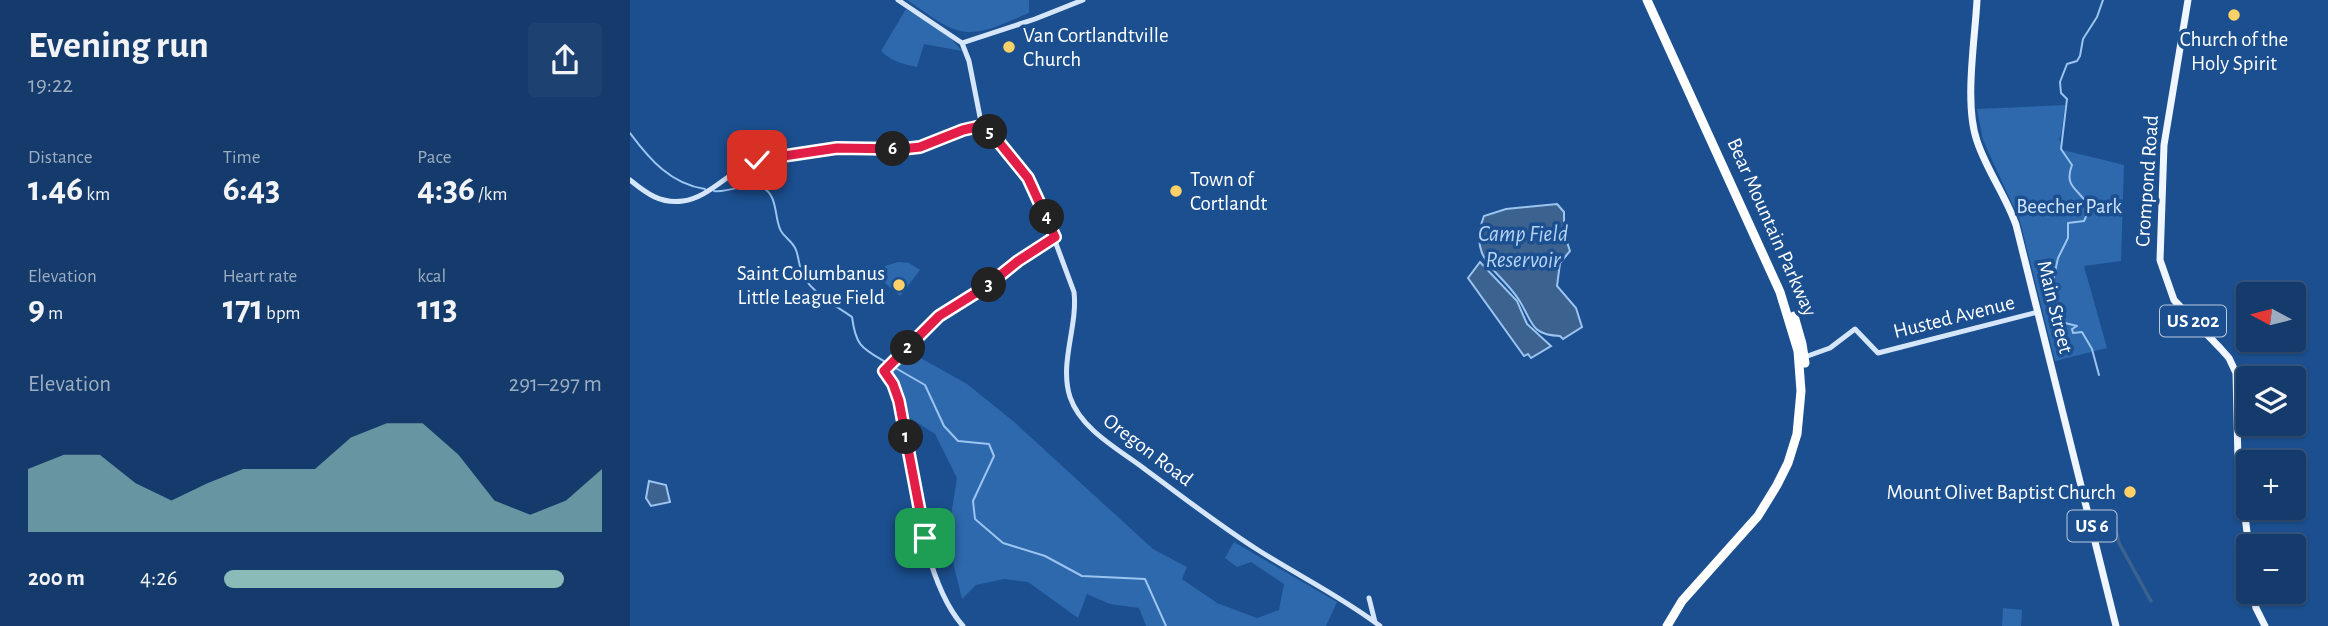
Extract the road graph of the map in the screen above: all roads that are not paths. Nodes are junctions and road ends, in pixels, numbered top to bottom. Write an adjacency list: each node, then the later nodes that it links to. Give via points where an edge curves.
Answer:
1 (898, 0): 6 (street)
2 (1083, 0): 6 (street)
3 (1650, 0): 11 (highway, Bear Mountain Parkway, via 1775,279)
4 (1977, 0): 10 (main road, Main Street / US 6, via 1971,105 1974,132 2012,214)
5 (2188, 0): 12 (main road, Crompond Road / US 202, via 2164,145 2160,260 2175,300 2229,358 2236,373 2238,471)
6 (962, 43): 7 (street, Oregon Road)
7 (985, 125): 8 (street, via 914,148 837,148 767,158 737,169 691,200 652,197); 9 (street, Oregon Road, via 1028,178)
8 (630, 180)
9 (1055, 237): 14 (street, Oregon Road, via 1074,292 1067,374 1079,415 1094,431 1242,540); 16 (street, via 939,316 886,369 899,401 929,556 942,596)
10 (2038, 312): 11 (street, Husted Avenue, via 1878,353 1856,329 1830,348); 18 (main road, Main Street / US 6)
11 (1801, 358): 17 (highway, Bear Mountain Parkway, via 1799,426 1783,474 1754,521 1682,601)
12 (2247, 534)
13 (2255, 604): 19 (main road)
14 (1354, 607): 15 (street); 15 (street, via 1369,598)
15 (1378, 624)
16 (963, 626)
17 (1667, 626)
18 (2116, 626)
19 (2265, 626)

